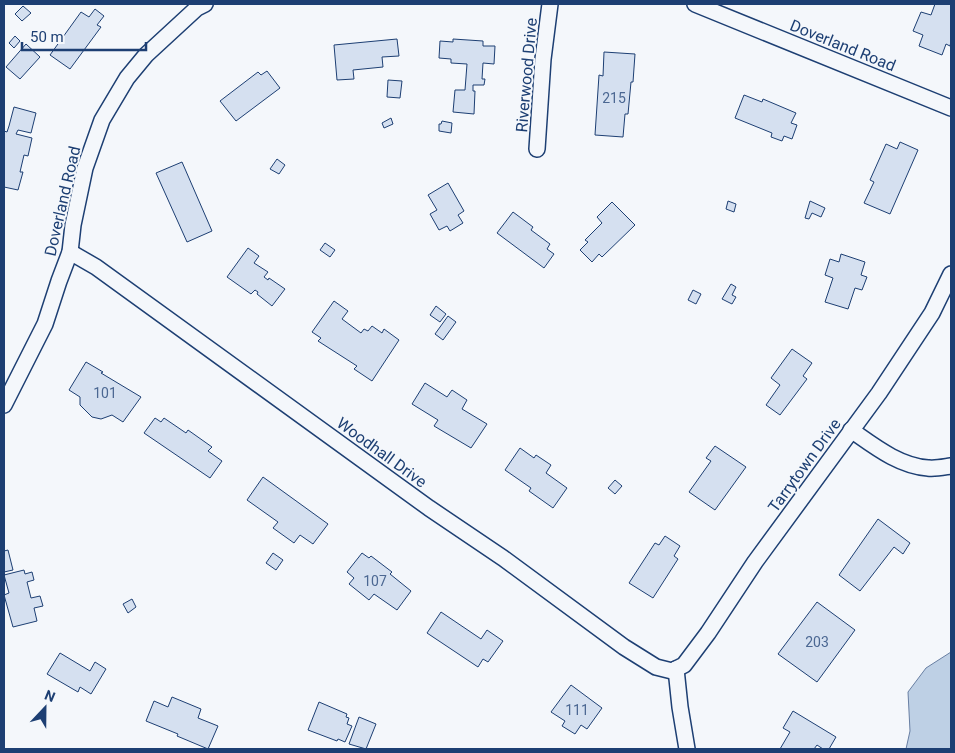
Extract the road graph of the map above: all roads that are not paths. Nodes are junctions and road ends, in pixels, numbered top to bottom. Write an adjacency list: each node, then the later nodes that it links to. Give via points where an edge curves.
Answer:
1 (550, 4): 5 (street, Riverwood Drive)
2 (694, 4): 4 (street, Doverland Road)
3 (199, 5): 6 (street, Doverland Road, via 146,55 113,98 85,168)
4 (951, 108)
5 (537, 149)
6 (70, 252): 8 (street, Doverland Road, via 46,324); 11 (street, Woodhall Drive, via 96,267 624,646 665,670)
7 (951, 274): 9 (street, Tarrytown Drive, via 921,330)
8 (4, 405)
9 (851, 430): 10 (street, via 884,452 910,464 928,468); 11 (street, Tarrytown Drive, via 708,633 684,665)
10 (951, 466)
11 (676, 669): 12 (street)
12 (687, 749)

